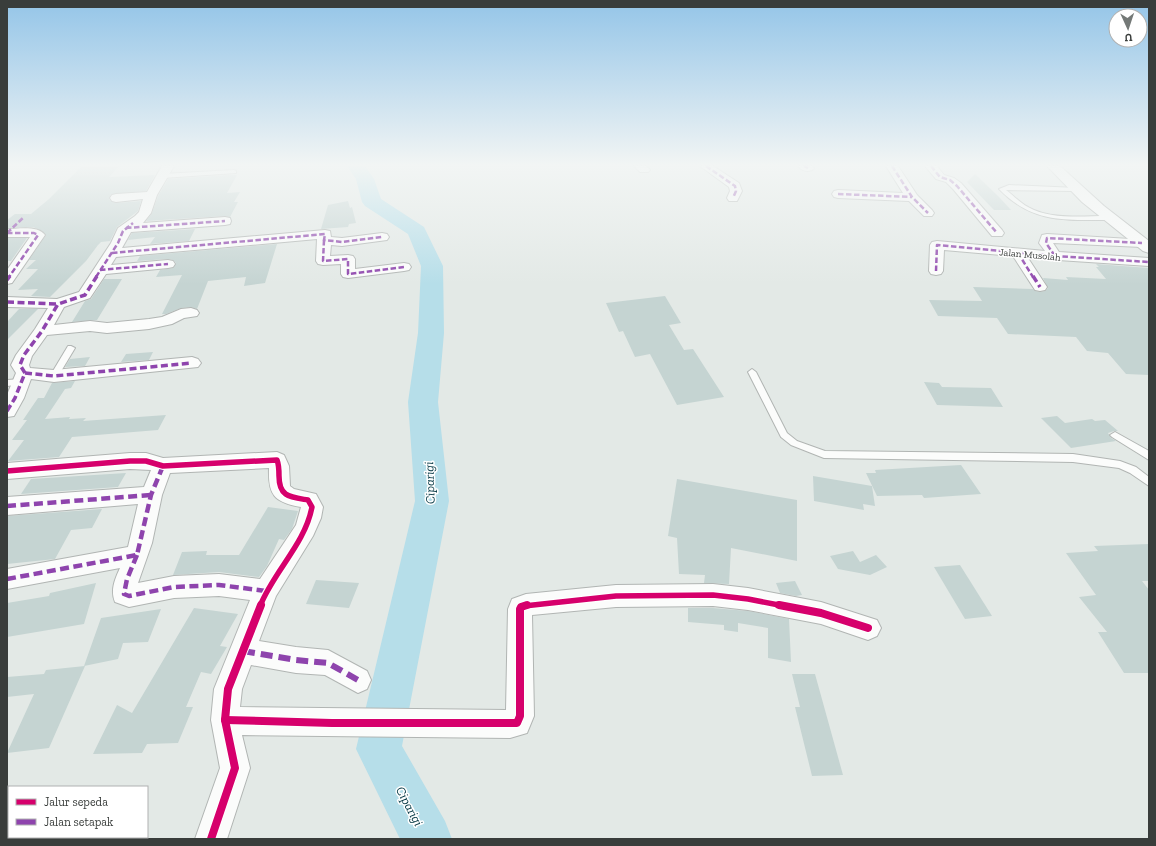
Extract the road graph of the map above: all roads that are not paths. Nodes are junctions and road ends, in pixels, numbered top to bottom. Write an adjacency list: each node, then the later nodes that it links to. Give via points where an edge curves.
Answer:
1 (148, 205): 10 (street, via 140,219)
2 (920, 205): 6 (street)
3 (975, 205): 12 (street)
4 (1023, 205): 8 (lane, via 1046,214 1072,218)
5 (1093, 205): 8 (main road)
6 (928, 213)
7 (24, 217): 11 (street)
8 (1107, 218): 15 (main road)
9 (225, 221): 10 (street)
10 (126, 228): 16 (street)
11 (13, 233): 24 (street, via 38,235)
12 (997, 233)
13 (382, 237): 14 (street, via 342,242)
14 (324, 240): 16 (street, via 325,234); 21 (street, via 323,261 348,259 348,274)
15 (1146, 246): 18 (street, via 1047,238 1046,242)
16 (112, 253): 22 (street)
17 (1018, 253): 18 (street, Jalan Musolah); 23 (street, Jalan Musolah, via 937,245); 25 (street)
18 (1055, 256): 19 (street, Jalan Musolah)
19 (1149, 262)
20 (168, 264): 22 (street)
21 (404, 267)
22 (100, 270): 27 (street, via 85,295)
23 (936, 270)
24 (7, 280)
25 (1040, 287)
26 (7, 302): 27 (street)
27 (58, 304): 29 (street)
28 (191, 313): 29 (street, via 149,324)
29 (42, 331): 34 (street, via 24,355)
30 (71, 348): 33 (lane)
31 (192, 363): 33 (street)
32 (752, 372): 39 (lane, via 784,435 794,443 824,454 1043,456 1103,461 1132,470)
33 (54, 376): 34 (street)
34 (14, 391)
35 (1115, 435): 36 (lane)
36 (1149, 456)
37 (163, 466): 38 (street, via 146,461 130,461); 40 (street); 44 (street, via 278,460 278,485 281,491 295,498 308,500 312,507 305,530)
38 (7, 471)
39 (1149, 482)
40 (151, 495): 41 (street); 42 (street, via 142,543)
41 (7, 506)
42 (137, 555): 43 (street); 44 (street, via 125,587 124,594 128,596 174,587 219,586)
43 (7, 579)
44 (266, 592): 46 (street)
45 (868, 628): 48 (street, via 821,613 713,595 616,596 526,606 520,609 520,719 517,723 366,724)
46 (243, 651): 47 (street, via 328,663); 48 (street, via 228,689)
47 (358, 680)
48 (225, 720): 49 (street, via 235,768)
49 (211, 839)

